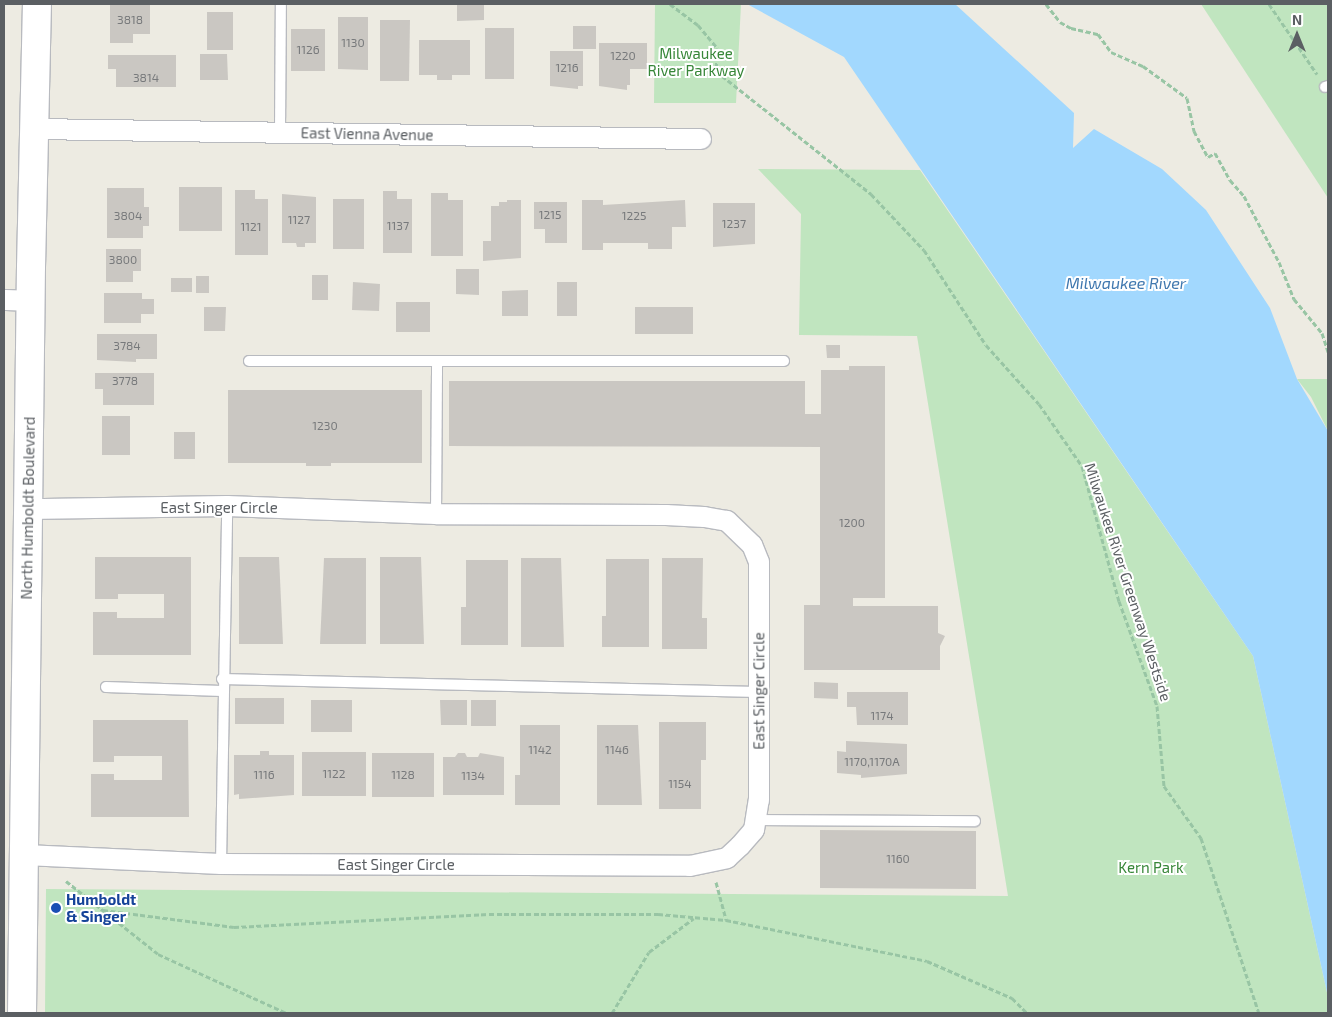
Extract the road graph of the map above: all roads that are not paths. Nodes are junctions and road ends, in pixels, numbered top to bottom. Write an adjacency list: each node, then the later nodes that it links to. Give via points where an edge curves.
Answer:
1 (37, 4): 3 (main road, North Humboldt Boulevard)
2 (281, 4): 4 (lane)
3 (33, 129): 4 (street, East Vienna Avenue); 7 (main road, North Humboldt Boulevard)
4 (280, 132): 5 (street, East Vienna Avenue)
5 (701, 139)
6 (4, 300): 7 (street)
7 (31, 300): 12 (main road, North Humboldt Boulevard)
8 (249, 361): 9 (lane)
9 (437, 361): 10 (lane); 13 (lane)
10 (784, 361)
11 (227, 506): 12 (street, East Singer Circle); 13 (street, East Singer Circle); 14 (lane)
12 (28, 508): 20 (main road, North Humboldt Boulevard)
13 (436, 514): 17 (street, East Singer Circle, via 666,515 704,516 727,521 752,545 759,562)
14 (222, 680): 16 (lane); 17 (lane)
15 (106, 687): 16 (lane)
16 (222, 691): 21 (lane)
17 (758, 692): 18 (street, East Singer Circle, via 759,800)
18 (756, 820): 19 (lane); 21 (street, East Singer Circle, via 754,830 727,858 690,866)
19 (975, 821)
20 (25, 855): 21 (street, East Singer Circle); 22 (main road, North Humboldt Boulevard)
21 (220, 864)
22 (22, 1013)

